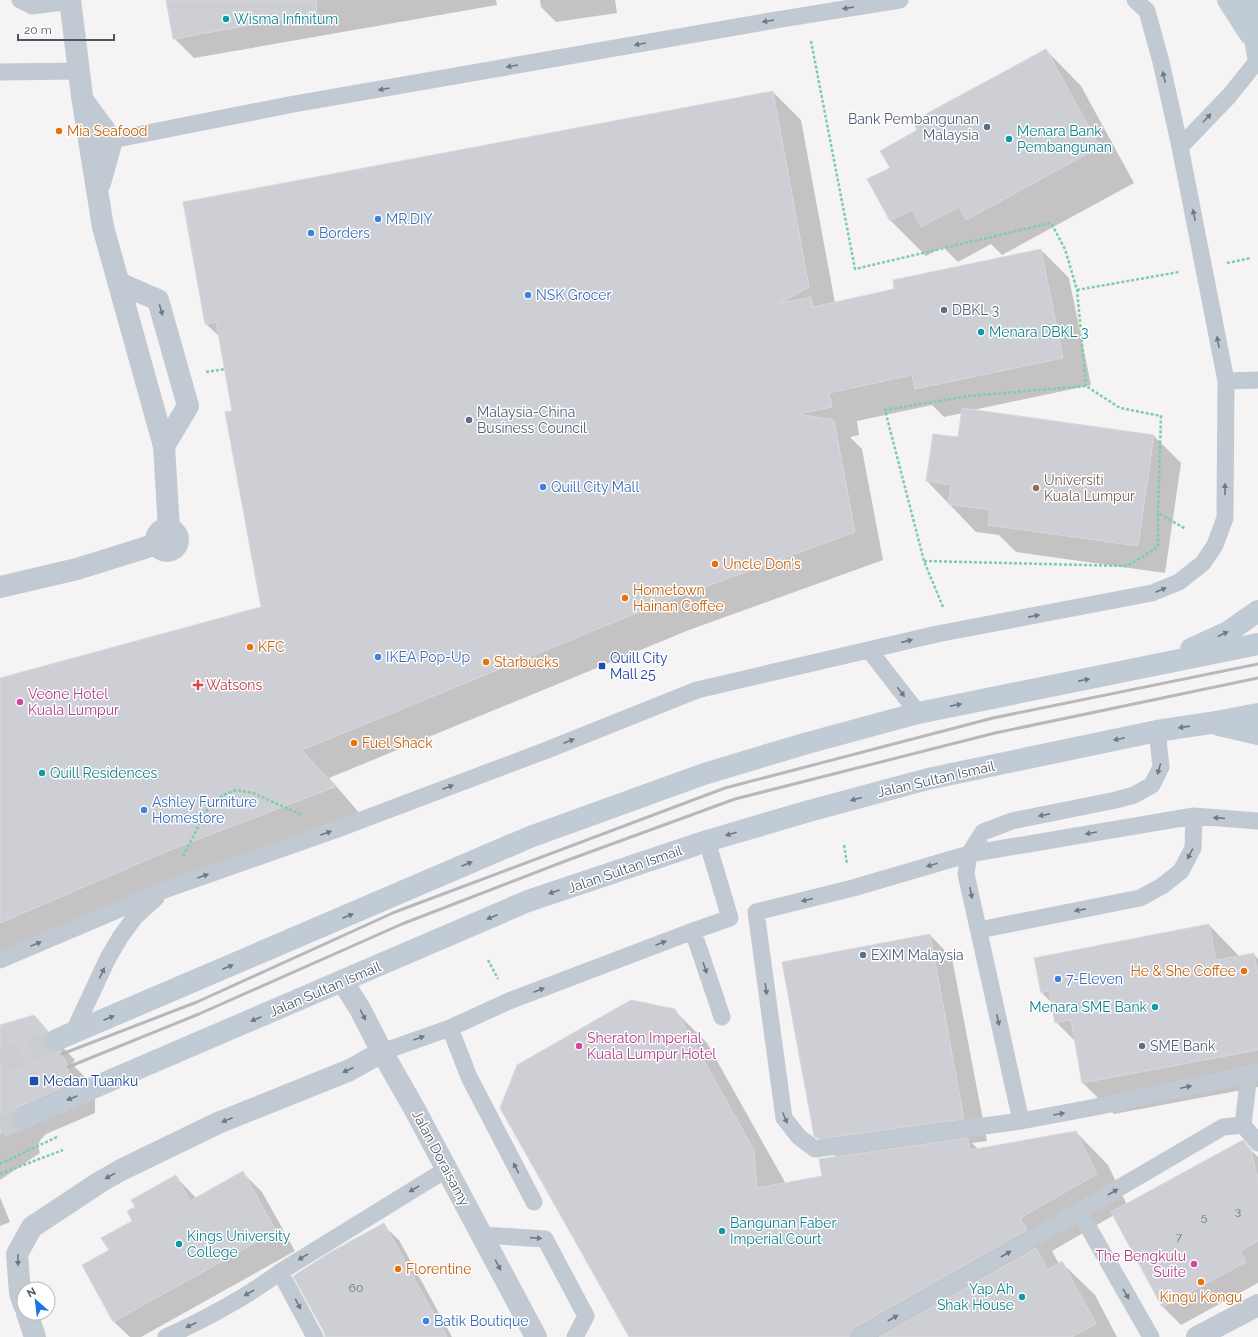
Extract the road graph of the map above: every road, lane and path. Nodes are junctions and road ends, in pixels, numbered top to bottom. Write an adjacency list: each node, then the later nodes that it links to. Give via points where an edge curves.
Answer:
1 (20, 0): 2 (lane, via 32,6)
2 (70, 0): 9 (street)
3 (900, 0): 12 (lane, one-way to 12, via 294,104)
4 (1135, 0): 13 (lane, one-way to 4, via 1147,11)
5 (1228, 0): 8 (main road)
6 (1248, 0): 8 (main road)
7 (811, 41): 18 (path, via 855,268 1051,223 1065,249)
8 (1257, 52): 13 (lane, one-way to 8, via 1229,96)
9 (79, 70): 10 (lane); 11 (street)
10 (0, 72)
11 (82, 99): 12 (street); 14 (street)
12 (112, 140): 14 (street)
13 (1180, 147): 16 (lane, one-way to 13)
14 (98, 191): 17 (street, via 103,227)
15 (1252, 258): 16 (path)
16 (1204, 268): 18 (path); 20 (lane, one-way to 16)
17 (119, 283): 22 (street); 22 (street, one-way to 22, via 158,300 188,406)
18 (1077, 290): 21 (path)
19 (1258, 380): 20 (lane)
20 (1226, 381): 30 (lane, one-way to 20, via 1152,593 1179,582 1204,563 1215,545 1225,518)
21 (1086, 386): 23 (path, via 1120,408 1161,416); 25 (path, via 968,396 885,410)
22 (164, 446): 26 (street, via 163,537 77,568)
23 (1158, 513): 24 (path); 25 (path, via 1158,547 1127,566)
24 (1186, 529)
25 (924, 561): 27 (path)
26 (0, 587)
27 (942, 605)
28 (1258, 611): 31 (main road, one-way to 28, via 1228,632)
29 (1258, 644): 31 (main road)
30 (868, 650): 32 (lane, one-way to 32); 39 (lane, one-way to 30, via 697,690)
31 (1149, 667): 32 (main road, one-way to 31)
32 (918, 712): 55 (main road, one-way to 32, via 530,837 704,774)
33 (1258, 714): 34 (main road, Jalan Sultan Ismail)
34 (1210, 723): 35 (main road, Jalan Sultan Ismail, one-way to 35); 36 (main road)
35 (1157, 731): 40 (main road, Jalan Sultan Ismail, one-way to 40, via 928,779); 43 (lane, one-way to 43, via 1161,767 1152,785 1134,795 1116,800 1012,821 983,832)
36 (1258, 734)
37 (1194, 816): 38 (lane, one-way to 37); 43 (lane, one-way to 43); 47 (lane, one-way to 47, via 1193,848 1181,871 1162,886 1140,898)
38 (1258, 821)
39 (336, 830): 44 (lane, one-way to 39); 44 (path, via 253,792 236,790 223,795 209,806)
40 (707, 841): 46 (lane); 52 (main road, Jalan Sultan Ismail, one-way to 52, via 528,901)
41 (844, 845): 42 (path)
42 (845, 854)
43 (969, 854): 45 (lane, one-way to 45, via 853,888); 47 (lane, one-way to 47, via 966,874)
44 (167, 889): 49 (lane, one-way to 44); 55 (lane, one-way to 44, via 121,936 135,917)
45 (756, 912): 46 (lane); 59 (lane, one-way to 59, via 784,1118 799,1137 815,1149)
46 (730, 918): 48 (lane)
47 (979, 930): 59 (lane, one-way to 59)
48 (693, 931): 53 (lane, one-way to 53); 54 (lane, one-way to 48, via 509,1001)
49 (0, 960)
50 (488, 960): 51 (path)
51 (498, 979)
52 (343, 982): 56 (street, Jalan Doraisamy, one-way to 56); 58 (main road, Jalan Sultan Ismail, one-way to 58)
53 (722, 1017)
54 (450, 1028): 56 (lane, one-way to 54); 67 (lane, one-way to 54, via 469,1077)
55 (64, 1037)
56 (382, 1052): 65 (street, Jalan Doraisamy); 71 (street, one-way to 71, via 350,1070 218,1124 100,1182 32,1227 17,1254)
57 (1253, 1073): 59 (lane, one-way to 57); 60 (lane)
58 (23, 1118)
59 (1021, 1121)
60 (1243, 1124): 62 (lane); 68 (lane, one-way to 60, via 1223,1127)
61 (59, 1136): 64 (path)
62 (1258, 1144)
63 (63, 1150): 66 (path)
64 (0, 1164)
65 (447, 1169): 69 (street, Jalan Doraisamy); 70 (lane, one-way to 70)
66 (0, 1174)
67 (534, 1202)
68 (1079, 1211): 80 (lane, one-way to 68); 81 (lane, one-way to 81)
69 (483, 1235): 78 (street, Jalan Doraisamy, one-way to 78); 79 (lane, one-way to 79, via 545,1239 586,1316)
70 (280, 1272): 76 (lane, one-way to 76, via 216,1312); 77 (lane, one-way to 77)
71 (19, 1281)
72 (1258, 1305): 74 (street)
73 (30, 1321): 75 (street)
74 (1220, 1332): 82 (street)
75 (35, 1337)
76 (166, 1337)
77 (315, 1337)
78 (536, 1337)
79 (575, 1337)
80 (859, 1337)
81 (1151, 1337)
82 (1197, 1337)

